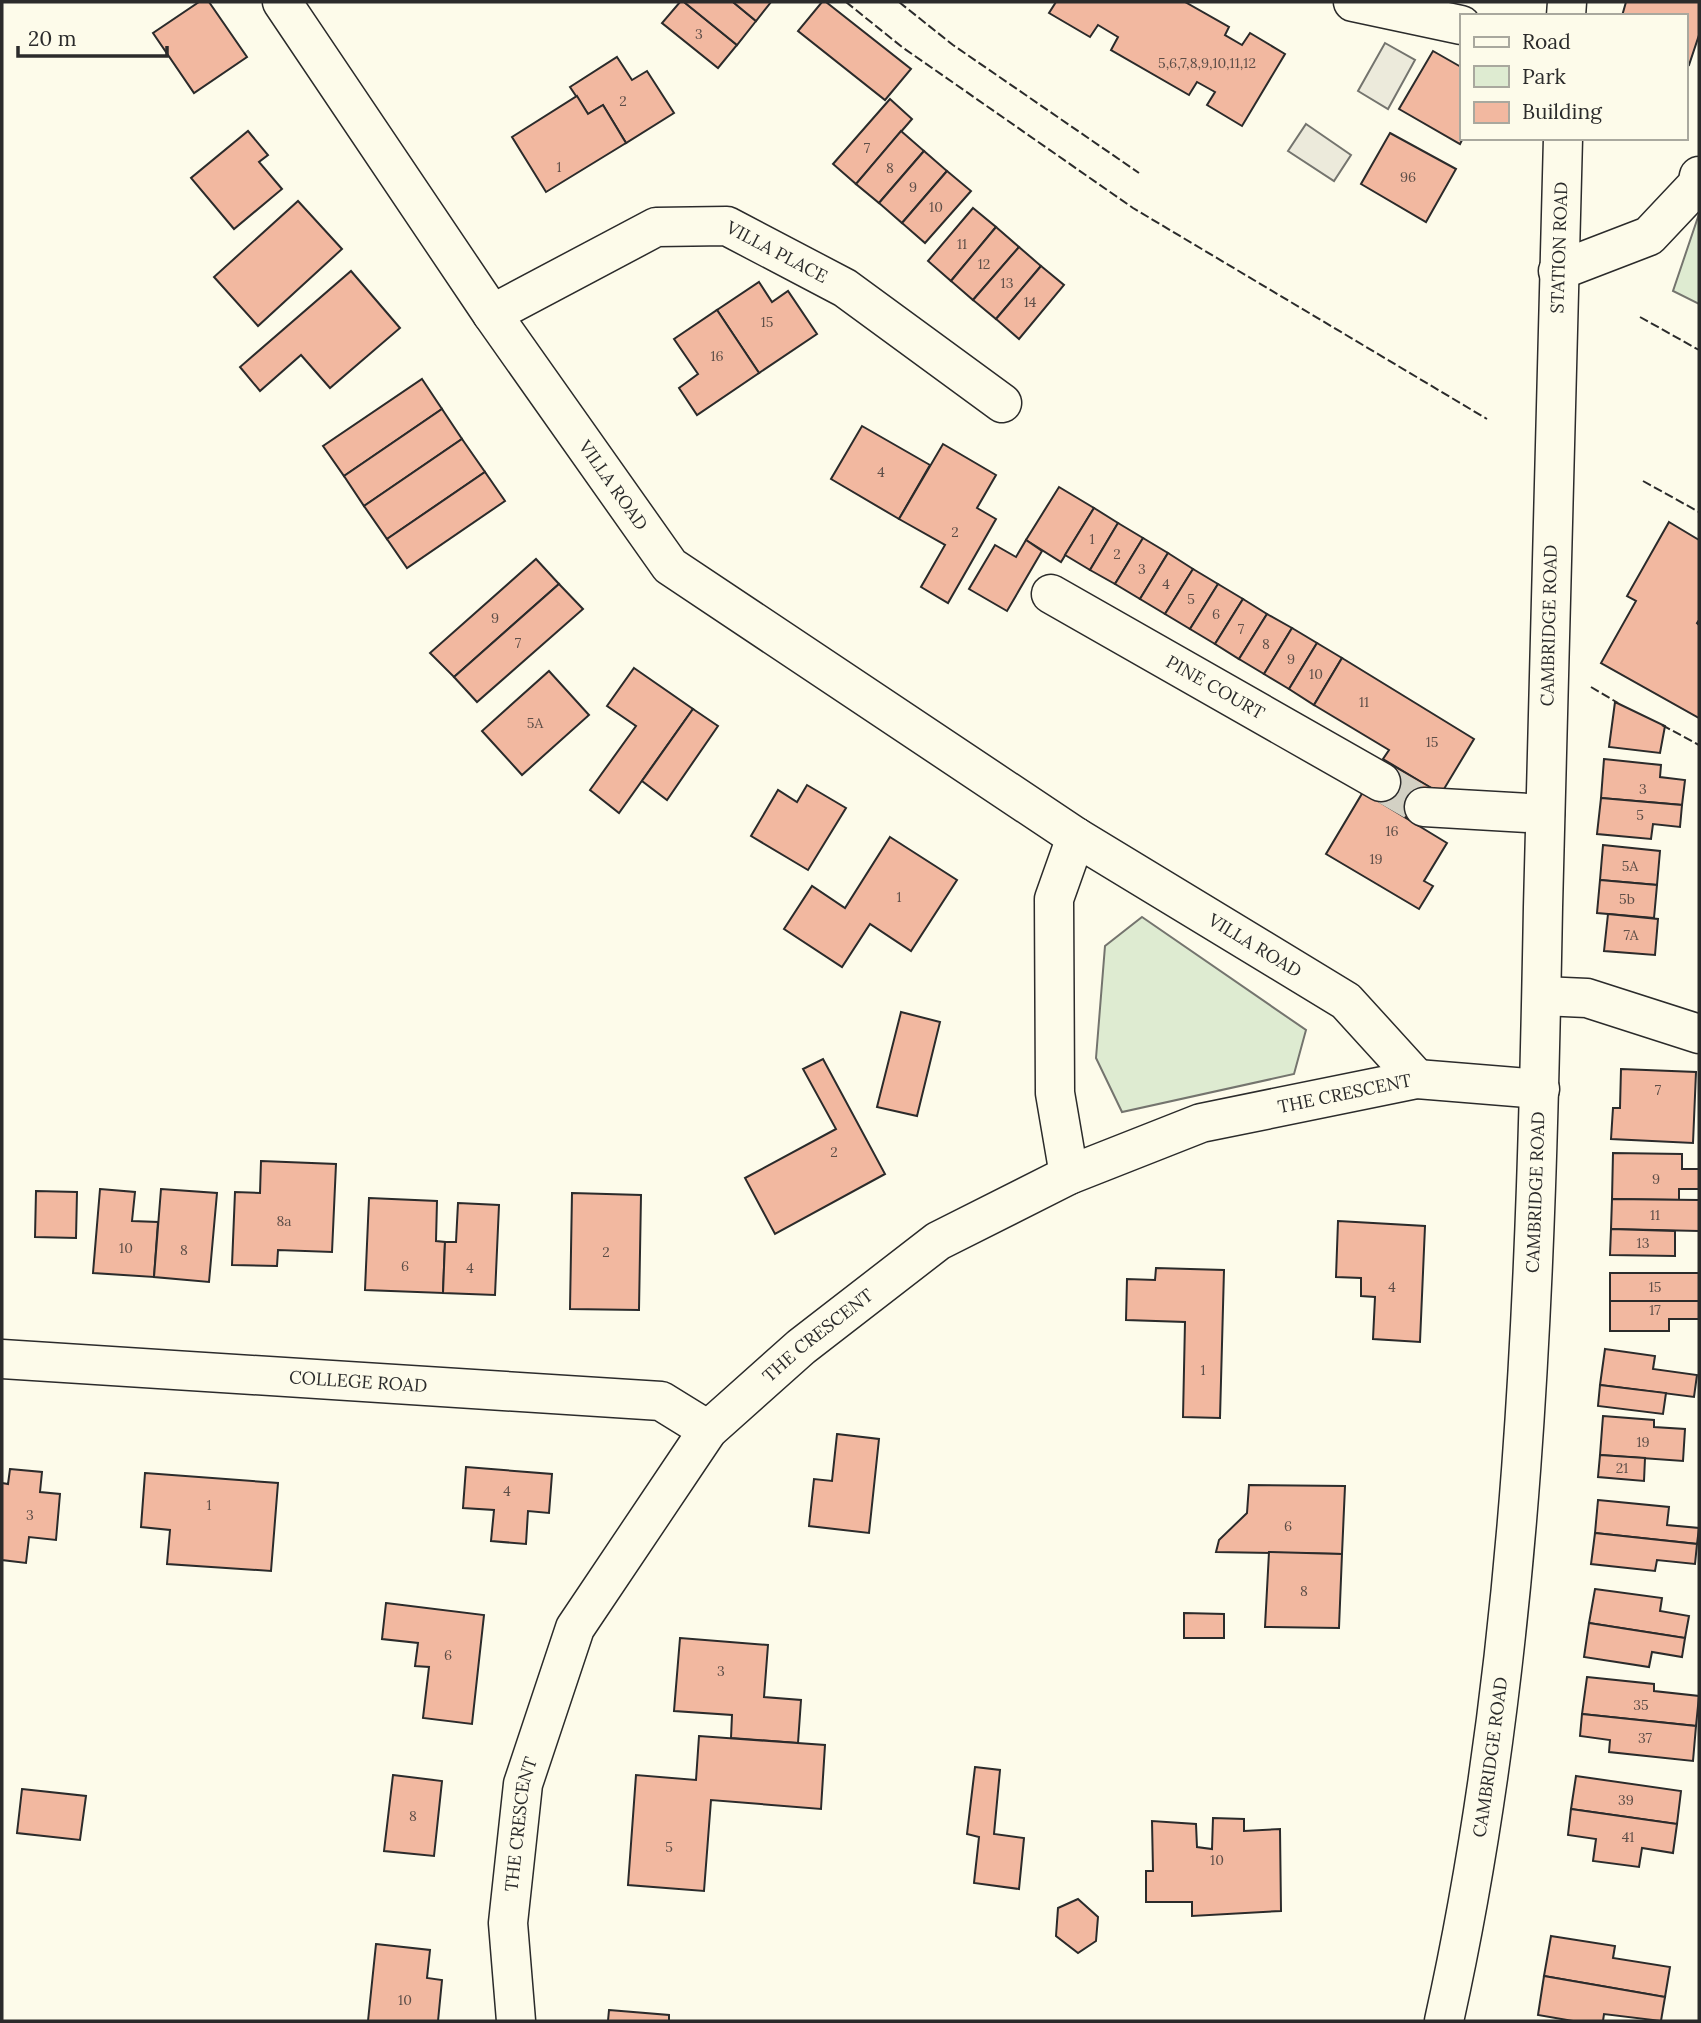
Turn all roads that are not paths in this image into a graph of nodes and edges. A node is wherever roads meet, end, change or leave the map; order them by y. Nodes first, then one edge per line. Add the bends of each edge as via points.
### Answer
1 (282, 2) edge
2 (1353, 2) edge
3 (1460, 25) edge
4 (1563, 140) edge
5 (1699, 176) edge
6 (1558, 271) junction
7 (492, 314) junction
8 (1555, 359) joint
9 (1002, 402) dead end
10 (1051, 594) dead end
11 (1381, 782) tunnel mouth
12 (1424, 807) tunnel mouth
13 (1545, 814) junction
14 (1076, 837) junction
15 (1542, 996) junction
16 (1699, 1034) edge
17 (1417, 1079) junction
18 (1540, 1089) junction
19 (1069, 1175) junction
20 (2, 1359) edge
21 (708, 1430) junction
22 (516, 2021) edge
23 (1444, 2021) edge

1 - 7 street, VILLA ROAD
2 - 3 street
4 - 6 street, STATION ROAD
5 - 6 street via 1697,185 1649,236
6 - 8 street, STATION ROAD
7 - 9 street, VILLA PLACE via 656,227 727,226 845,288
7 - 14 street, VILLA ROAD via 670,566
8 - 13 street, CAMBRIDGE ROAD
10 - 11 street, PINE COURT
12 - 13 street
13 - 15 street, CAMBRIDGE ROAD
14 - 17 street, VILLA ROAD via 1346,1001
14 - 19 street via 1054,899 1055,1093
15 - 16 street via 1587,998
15 - 18 street, CAMBRIDGE ROAD
17 - 18 street, THE CRESCENT
17 - 19 street, THE CRESCENT via 1200,1123
18 - 23 street, CAMBRIDGE ROAD via 1530,1337 1506,1638 1468,1915
19 - 21 street, THE CRESCENT via 938,1241 801,1347
20 - 21 street, COLLEGE ROAD via 661,1401
21 - 22 street, THE CRESCENT via 575,1628 527,1771 508,1923

